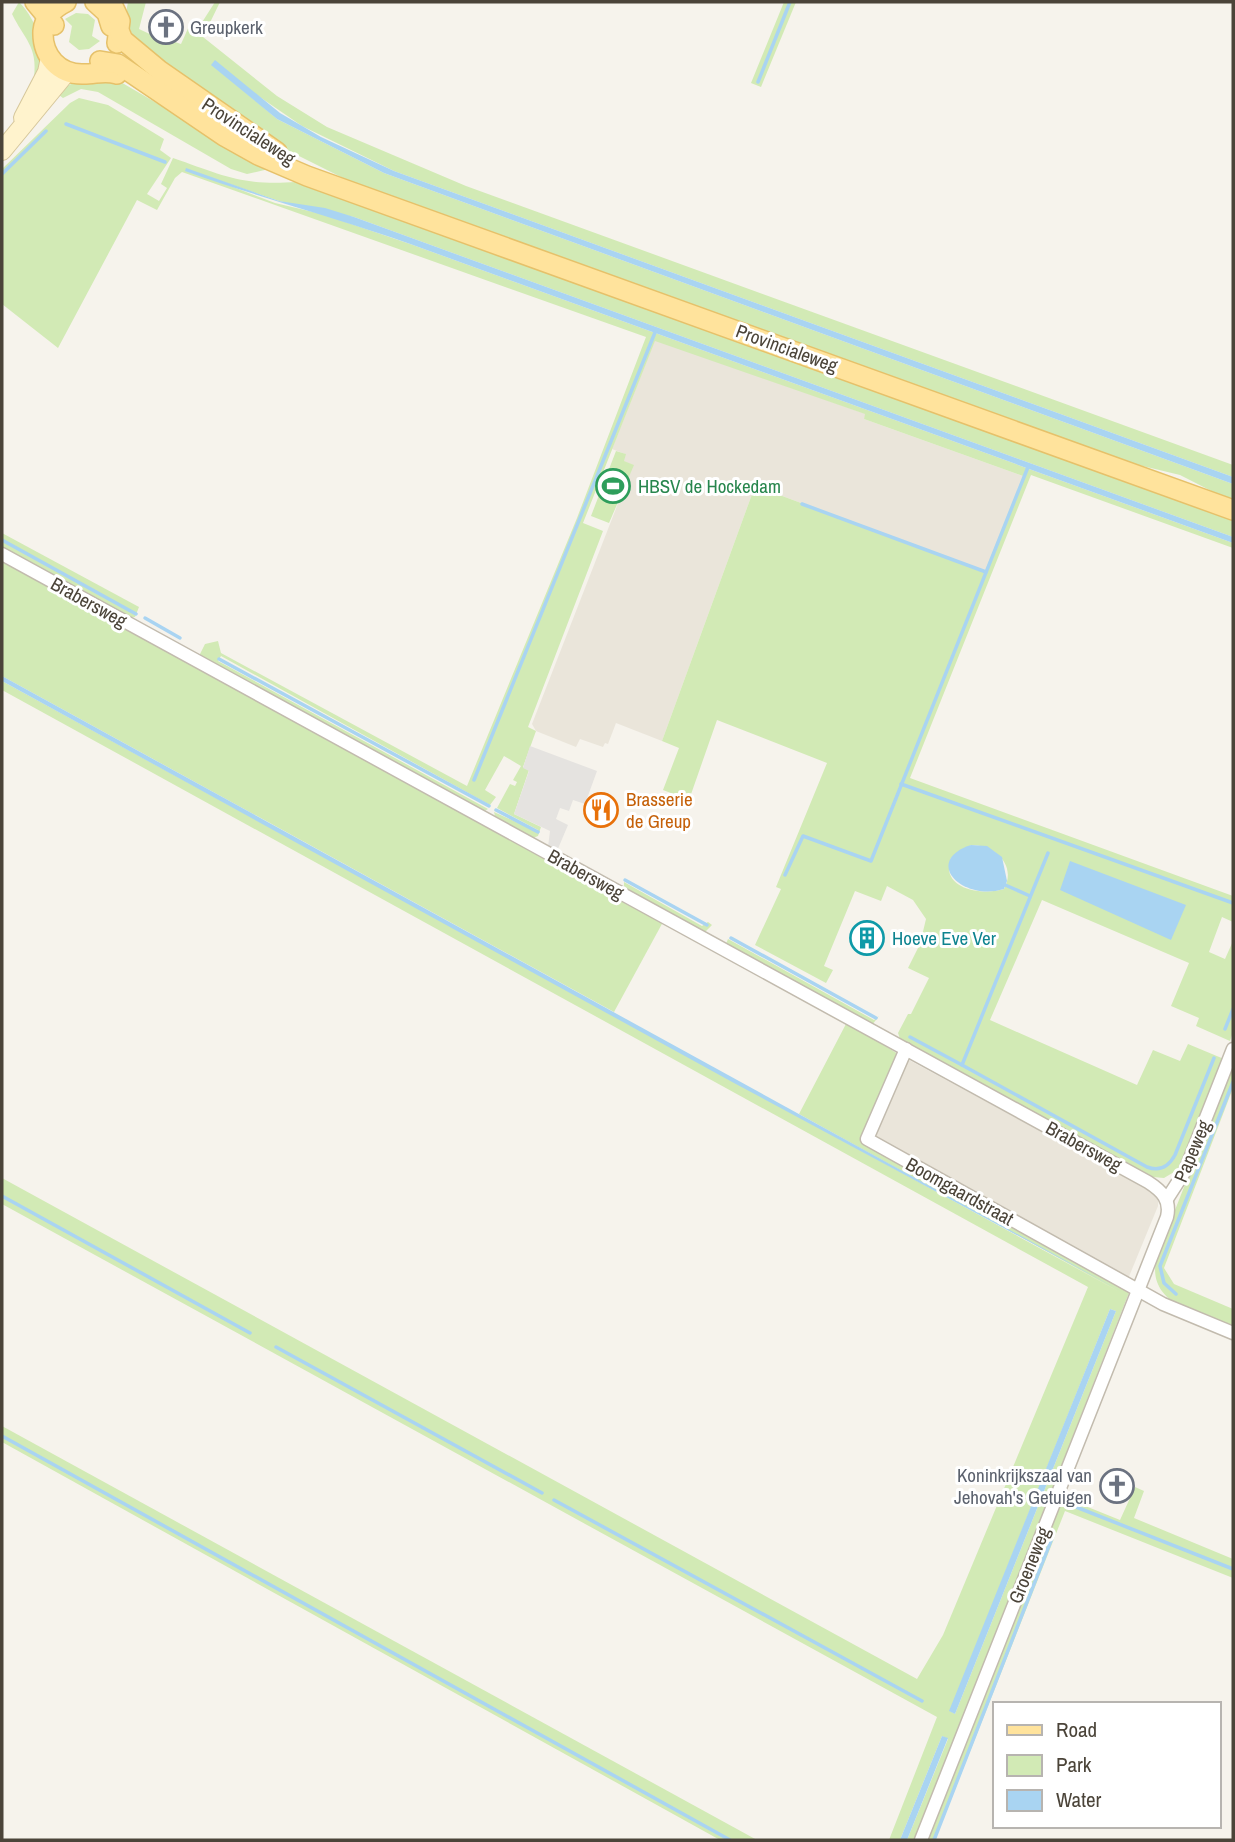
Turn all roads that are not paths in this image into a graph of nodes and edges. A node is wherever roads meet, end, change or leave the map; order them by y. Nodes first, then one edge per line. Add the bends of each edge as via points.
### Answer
1 (24, 2) edge
2 (66, 2) edge
3 (95, 2) edge
4 (116, 5) edge
5 (42, 14) edge
6 (118, 39) junction
7 (50, 58) junction
8 (97, 67) junction
9 (72, 68) junction
10 (20, 128) junction
11 (2, 151) edge
12 (342, 186) junction
13 (1233, 510) edge
14 (2, 554) edge
15 (906, 1049) junction
16 (1233, 1049) edge
17 (1167, 1199) junction
18 (1138, 1290) junction
19 (1233, 1334) edge
20 (921, 1840) edge

1 - 5 main road via 42,19
2 - 5 main road
3 - 6 main road via 107,13 110,40
4 - 6 main road
5 - 7 main road
5 - 9 main road via 55,25 58,52
6 - 8 main road
6 - 12 main road, Provincialeweg via 264,143
7 - 9 main road
7 - 10 street
8 - 9 main road, Provincialeweg
8 - 12 main road, Provincialeweg via 162,96 258,155
9 - 10 street
10 - 11 street
12 - 13 main road, Provincialeweg
14 - 15 street, Brabersweg
15 - 17 street, Brabersweg via 1148,1182
15 - 18 street, Boomgaardstraat via 867,1139
16 - 17 street, Papeweg via 1185,1171
17 - 18 street, Papeweg via 1168,1213
18 - 19 street
18 - 20 street, Groeneweg

